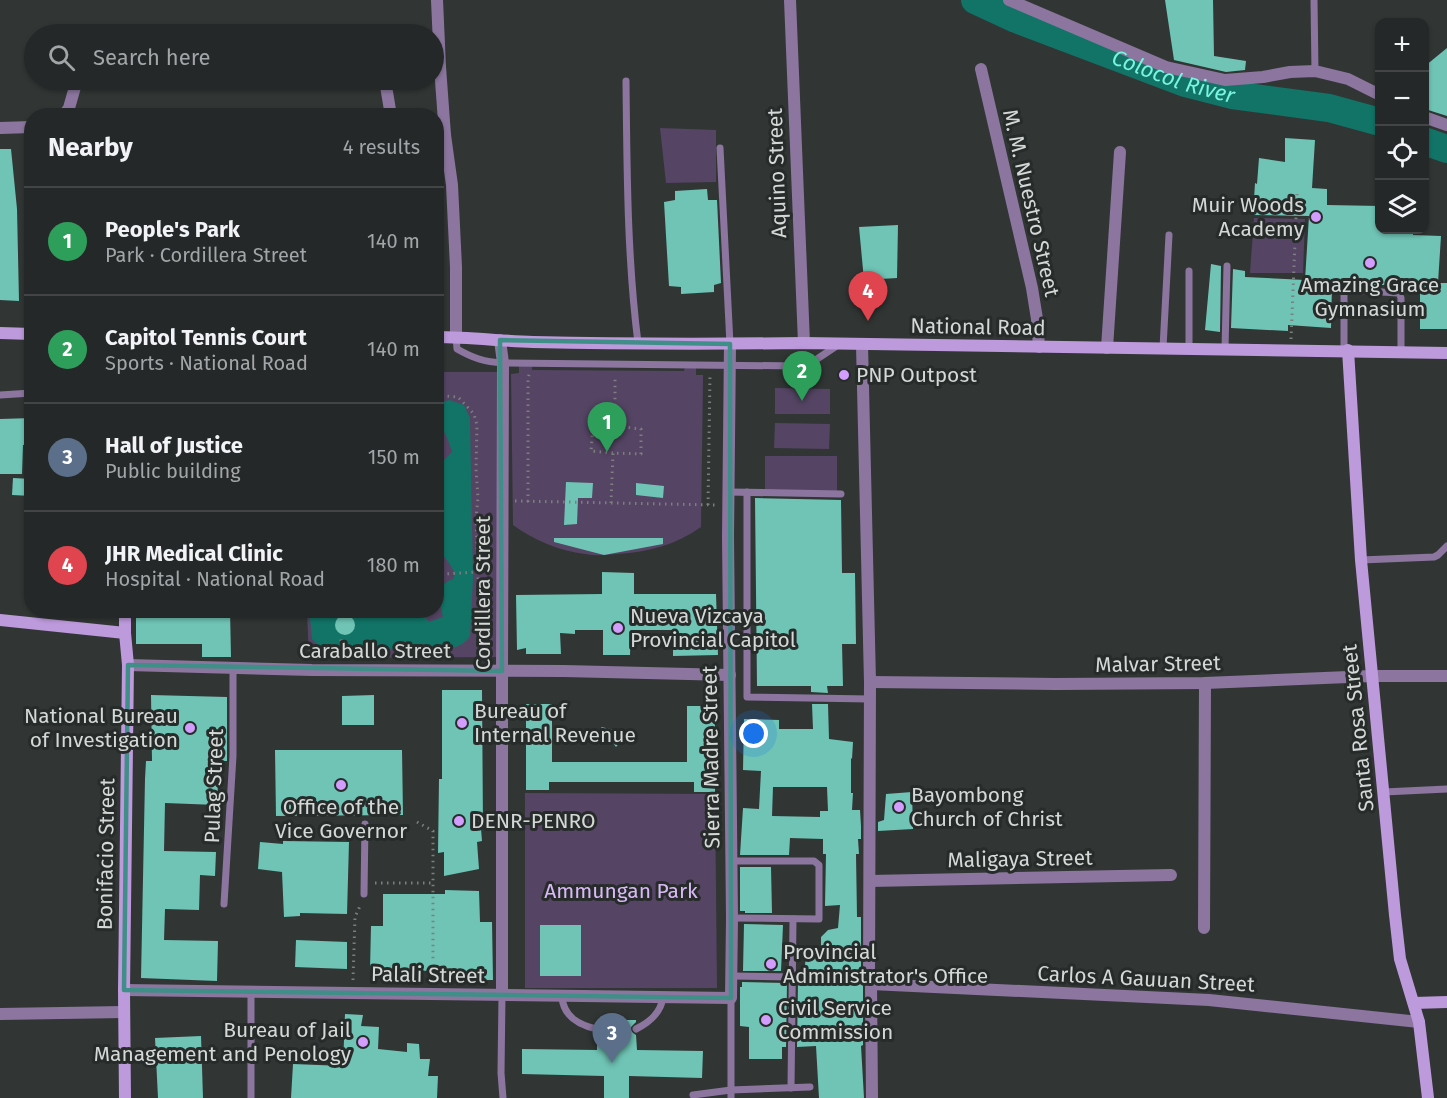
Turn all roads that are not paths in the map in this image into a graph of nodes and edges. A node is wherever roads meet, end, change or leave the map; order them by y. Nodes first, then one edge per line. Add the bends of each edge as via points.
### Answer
1 (437, 0) edge
2 (790, 0) edge
3 (1009, 0) edge
4 (1314, 0) edge
5 (438, 24) edge
6 (981, 69) dead end
7 (1315, 71) junction
8 (626, 81) dead end
9 (74, 90) edge
10 (387, 90) edge
11 (440, 90) edge
12 (1375, 92) edge
13 (69, 108) edge
14 (390, 108) edge
15 (441, 108) edge
16 (1429, 118) edge
17 (1447, 125) edge
18 (24, 127) edge
19 (0, 128) edge
20 (720, 148) dead end
21 (444, 149) edge
22 (1120, 153) dead end
23 (1169, 235) dead end
24 (1227, 266) dead end
25 (1190, 271) dead end
26 (0, 333) edge
27 (24, 334) edge
28 (444, 337) edge
29 (456, 337) junction
30 (500, 339) junction
31 (638, 343) junction
32 (804, 343) junction
33 (730, 344) junction
34 (839, 344) junction
35 (862, 345) junction
36 (1040, 347) junction
37 (1107, 348) junction
38 (1162, 348) junction
39 (1189, 348) junction
40 (1225, 349) junction
41 (1346, 350) junction
42 (1401, 352) junction
43 (1447, 353) edge
44 (503, 363) junction
45 (730, 365) junction
46 (24, 394) edge
47 (0, 395) edge
48 (729, 492) junction
49 (747, 492) junction
50 (841, 494) dead end
51 (1447, 546) edge
52 (1361, 560) junction
53 (125, 618) edge
54 (0, 620) edge
55 (125, 633) junction
56 (128, 665) junction
57 (233, 669) junction
58 (502, 671) junction
59 (730, 675) junction
60 (748, 675) junction
61 (1372, 676) junction
62 (1447, 676) edge
63 (870, 682) junction
64 (1205, 683) junction
65 (870, 699) junction
66 (1447, 789) edge
67 (1384, 792) junction
68 (364, 824) dead end
69 (732, 861) junction
70 (1171, 875) dead end
71 (870, 881) junction
72 (364, 894) road end
73 (224, 904) dead end
74 (732, 918) junction
75 (793, 919) junction
76 (1204, 928) dead end
77 (732, 976) junction
78 (792, 977) junction
79 (871, 984) junction
80 (124, 990) junction
81 (251, 991) junction
82 (502, 995) junction
83 (562, 996) junction
84 (663, 997) junction
85 (731, 998) junction
86 (1447, 1002) edge
87 (1414, 1003) junction
88 (124, 1012) junction
89 (0, 1014) edge
90 (1419, 1022) junction
91 (597, 1029) dead end
92 (636, 1029) dead end
93 (810, 1087) dead end
94 (791, 1088) junction
95 (731, 1094) edge
96 (693, 1095) dead end
97 (875, 1096) edge
98 (125, 1098) edge
99 (252, 1098) edge
100 (503, 1098) edge
101 (1428, 1098) edge

1 - 5 street
2 - 32 street, Aquino Street
3 - 7 street via 1166,67 1225,80
4 - 7 lane
6 - 36 street, M. M. Nuestro Street via 1032,288
7 - 12 street via 1348,79
8 - 31 lane via 629,233
9 - 13 street
10 - 14 street
11 - 15 street
16 - 17 street
18 - 19 street
20 - 33 lane
21 - 29 street via 452,185
22 - 37 street
23 - 38 lane
24 - 40 lane
25 - 39 lane
26 - 27 street
28 - 29 street, National Road
29 - 30 street, National Road
29 - 44 lane via 457,348 470,356 488,363
30 - 31 street, National Road
30 - 44 street, Cordillera Street
31 - 33 street, National Road
32 - 33 street, National Road
32 - 34 street, National Road
33 - 45 street, Sierra Madre Street
34 - 35 street, National Road
34 - 45 lane via 800,366
35 - 36 street, National Road
35 - 63 street
36 - 37 street, National Road
37 - 38 street, National Road
38 - 39 street, National Road
39 - 40 street, National Road
40 - 41 street, National Road
41 - 42 street, National Road
41 - 42 lane via 1347,291 1399,293
41 - 52 street, Santa Rosa Street
42 - 43 street, National Road
44 - 45 lane
44 - 58 street, Cordillera Street
45 - 48 street, Sierra Madre Street
46 - 47 lane
48 - 49 lane
48 - 59 street, Sierra Madre Street
49 - 50 lane
49 - 60 lane
51 - 52 lane via 1434,557
52 - 61 street, Santa Rosa Street
53 - 55 street, Bonifacio Street
54 - 55 street
55 - 56 street, Bonifacio Street
56 - 57 street, Caraballo Street
56 - 80 street, Bonifacio Street
57 - 58 street, Caraballo Street
57 - 73 lane, Pulag Street via 233,756
58 - 59 street, Caraballo Street
58 - 82 street, Cordillera Street
59 - 60 lane
59 - 69 street, Sierra Madre Street
60 - 65 lane via 747,697
61 - 62 street, Malvar Street
61 - 64 street, Malvar Street
61 - 67 street, Santa Rosa Street
63 - 64 street, Malvar Street
63 - 65 street
64 - 76 street
65 - 71 street
66 - 67 lane
67 - 87 street, Santa Rosa Street via 1400,959
68 - 72 lane
69 - 74 street, Sierra Madre Street
69 - 75 lane via 817,862 819,919
70 - 71 street, Maligaya Street
71 - 79 street
74 - 75 lane
74 - 77 street, Sierra Madre Street
75 - 78 lane
77 - 78 lane
77 - 85 street, Sierra Madre Street
78 - 94 lane
79 - 90 street, Carlos A Gauuan Street via 1209,1000
79 - 97 street
80 - 81 street, Palali Street
80 - 88 street, Bonifacio Street
81 - 82 street, Palali Street
81 - 99 lane
82 - 83 street, Palali Street
82 - 100 lane, Cordillera Street
83 - 84 street, Palali Street
83 - 91 lane via 564,1007 574,1020
84 - 85 street, Palali Street
84 - 92 lane via 660,1011
85 - 95 lane, Sierra Madre Street
86 - 87 street
87 - 90 street, Santa Rosa Street
88 - 89 street
88 - 98 street, Bonifacio Street
90 - 101 street, Santa Rosa Street
93 - 94 lane
94 - 95 lane
95 - 96 lane

